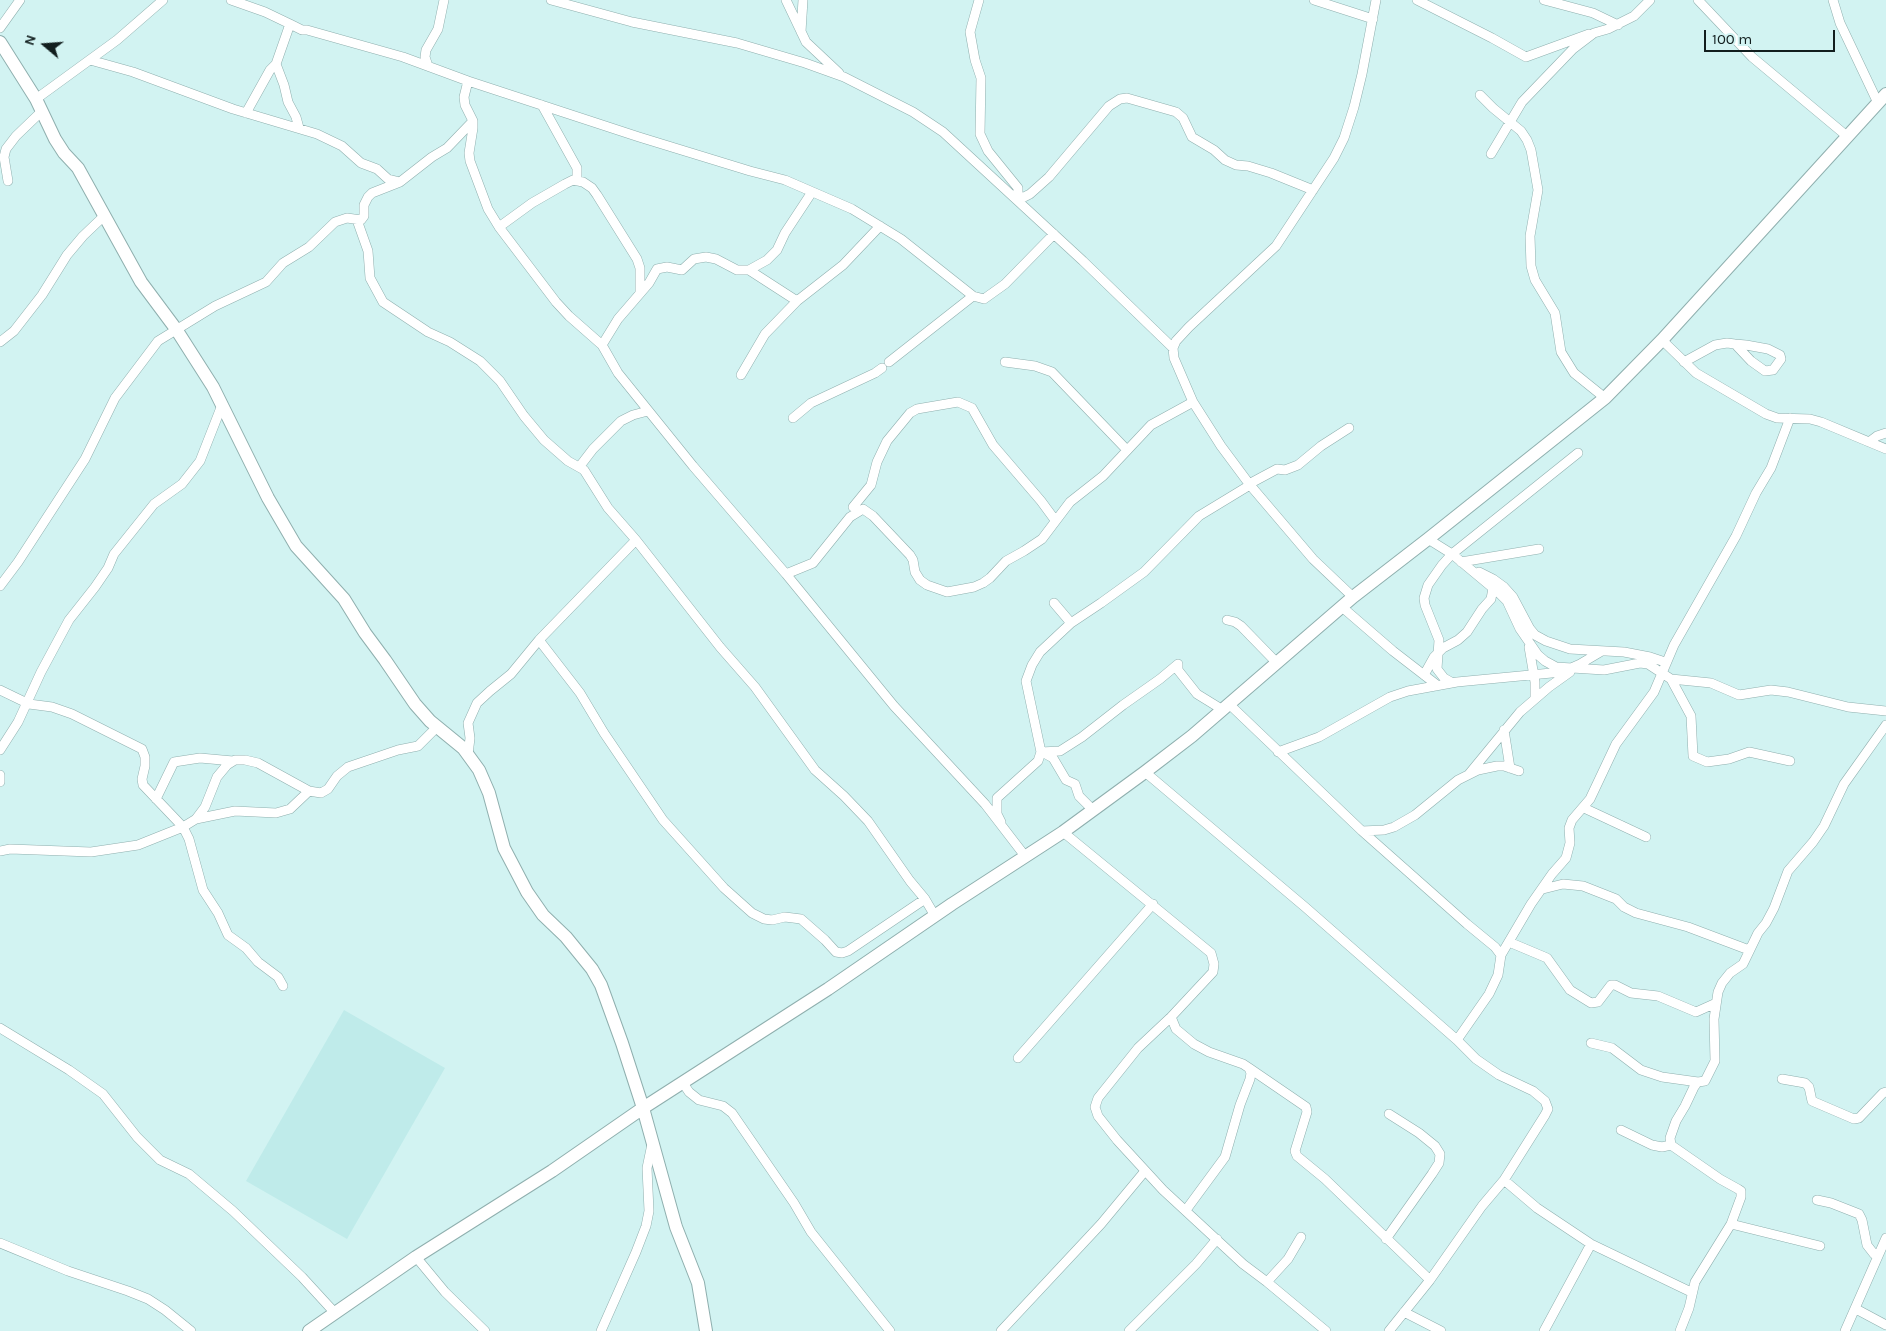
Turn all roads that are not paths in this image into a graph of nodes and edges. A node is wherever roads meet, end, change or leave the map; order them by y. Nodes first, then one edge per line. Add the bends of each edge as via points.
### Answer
1 (20, 0) edge
2 (163, 0) edge
3 (231, 0) edge
4 (444, 0) edge
5 (551, 0) edge
6 (786, 0) edge
7 (803, 0) edge
8 (980, 0) edge
9 (1314, 0) edge
10 (1376, 0) edge
11 (1417, 0) edge
12 (1544, 0) edge
13 (1650, 0) edge
14 (1698, 0) edge
15 (1833, 0) edge
16 (1373, 19) junction
17 (290, 24) junction
18 (1618, 25) junction
19 (0, 28) edge
20 (801, 33) junction
21 (1594, 33) junction
22 (0, 42) edge
23 (90, 60) junction
24 (276, 64) junction
25 (428, 66) junction
26 (844, 77) junction
27 (468, 81) junction
28 (1480, 94) dead end
29 (1882, 98) edge
30 (36, 99) junction
31 (542, 105) junction
32 (42, 111) junction
33 (246, 113) junction
34 (473, 121) junction
35 (1511, 122) junction
36 (300, 128) junction
37 (1848, 137) junction
38 (1491, 154) dead end
39 (8, 180) dead end
40 (577, 180) junction
41 (400, 182) junction
42 (1313, 190) junction
43 (812, 192) junction
44 (1018, 200) junction
45 (104, 216) junction
46 (357, 220) junction
47 (880, 226) junction
48 (499, 227) junction
49 (1054, 234) junction
50 (749, 270) junction
51 (640, 292) junction
52 (973, 296) junction
53 (797, 301) junction
54 (176, 329) junction
55 (1662, 340) junction
56 (0, 342) edge
57 (1735, 344) junction
58 (602, 345) junction
59 (1173, 348) junction
60 (1006, 362) dead end
61 (1684, 362) junction
62 (741, 375) dead end
63 (1606, 398) junction
64 (1193, 402) junction
65 (222, 405) junction
66 (648, 410) junction
67 (793, 418) dead end
68 (1790, 418) junction
69 (1349, 428) dead end
70 (1886, 434) edge
71 (1869, 442) junction
72 (1886, 449) edge
73 (1127, 450) junction
74 (1578, 453) dead end
75 (580, 466) junction
76 (1250, 485) junction
77 (853, 507) dead end
78 (1055, 520) junction
79 (636, 540) junction
80 (1428, 540) junction
81 (1539, 549) dead end
82 (1452, 554) junction
83 (1464, 564) junction
84 (786, 574) junction
85 (0, 586) edge
86 (1493, 588) junction
87 (1353, 597) junction
88 (1054, 603) dead end
89 (1342, 607) junction
90 (1227, 620) dead end
91 (1071, 623) junction
92 (539, 640) junction
93 (1528, 643) junction
94 (1602, 651) junction
95 (1439, 652) junction
96 (1665, 662) junction
97 (1277, 663) junction
98 (1573, 669) junction
99 (1661, 673) junction
100 (1424, 675) junction
101 (1535, 675) junction
102 (1671, 679) junction
103 (1451, 682) junction
104 (1437, 685) junction
105 (0, 690) edge
106 (1534, 698) junction
107 (27, 703) junction
108 (1226, 707) junction
109 (1886, 711) edge
110 (1886, 725) edge
111 (437, 727) junction
112 (1504, 730) junction
113 (0, 750) edge
114 (1041, 752) junction
115 (1278, 752) junction
116 (468, 755) junction
117 (233, 761) junction
118 (1790, 761) dead end
119 (1510, 768) junction
120 (1519, 771) dead end
121 (1145, 772) junction
122 (1469, 774) junction
123 (0, 775) edge
124 (0, 782) edge
125 (309, 791) junction
126 (156, 800) junction
127 (1584, 808) junction
128 (1093, 810) junction
129 (196, 819) junction
130 (183, 827) junction
131 (1362, 831) junction
132 (1063, 832) junction
133 (1009, 835) junction
134 (1646, 837) dead end
135 (0, 851) edge
136 (1025, 856) junction
137 (1542, 889) junction
138 (926, 899) junction
139 (1153, 904) junction
140 (935, 916) junction
141 (1509, 942) junction
142 (1749, 950) junction
143 (1501, 955) junction
144 (283, 986) dead end
145 (1716, 1003) junction
146 (1171, 1017) junction
147 (0, 1028) edge
148 (1457, 1040) junction
149 (1591, 1043) dead end
150 (1018, 1058) dead end
151 (1249, 1068) junction
152 (1782, 1079) dead end
153 (1698, 1082) junction
154 (683, 1083) junction
155 (1886, 1092) edge
156 (643, 1108) junction
157 (1389, 1114) dead end
158 (1621, 1130) dead end
159 (652, 1144) junction
160 (1672, 1145) junction
161 (1145, 1171) junction
162 (1504, 1180) junction
163 (1817, 1200) dead end
164 (1186, 1210) junction
165 (1731, 1224) junction
166 (1301, 1237) dead end
167 (1886, 1238) edge
168 (1217, 1239) junction
169 (1386, 1239) junction
170 (0, 1243) edge
171 (1591, 1244) junction
172 (1820, 1246) dead end
173 (1878, 1256) junction
174 (416, 1257) junction
175 (1430, 1280) junction
176 (1268, 1282) junction
177 (1692, 1292) junction
178 (1856, 1309) junction
179 (1404, 1312) junction
180 (335, 1313) junction
181 (1886, 1325) edge
182 (191, 1331) edge
183 (309, 1331) edge
184 (485, 1331) edge
185 (601, 1331) edge
186 (706, 1331) edge
187 (890, 1331) edge
188 (1001, 1331) edge
189 (1129, 1331) edge
190 (1326, 1331) edge
191 (1389, 1331) edge
192 (1441, 1331) edge
193 (1544, 1331) edge
194 (1680, 1331) edge
195 (1846, 1331) edge

1 - 19 street
2 - 23 street
3 - 17 street
4 - 25 street via 438,29 426,50
5 - 26 street via 632,22 737,43
6 - 20 street
7 - 20 street
8 - 44 street via 970,32 980,78 980,134 988,151 1018,188
9 - 16 street
10 - 16 street
11 - 21 street via 1526,57
12 - 18 street via 1593,13
13 - 18 street via 1634,16
14 - 37 street via 1752,58
15 - 29 street via 1840,23
16 - 42 street via 1344,138
17 - 24 street
17 - 25 street
18 - 21 street
20 - 26 street via 814,51
21 - 35 street via 1573,49 1522,102
22 - 30 street
23 - 30 street
23 - 33 street
24 - 33 street
24 - 36 street
25 - 27 street
26 - 44 street via 929,121
27 - 31 street
27 - 34 street via 465,105
28 - 35 street
29 - 37 street
30 - 32 street
31 - 40 street via 577,168
31 - 43 street via 785,180
32 - 39 street via 6,149 4,157
32 - 45 street via 55,139 78,168
33 - 36 street
34 - 41 street via 447,148
34 - 48 street via 470,161 488,209
35 - 38 street
35 - 63 street via 1522,131 1531,150 1538,190 1530,236 1534,280 1555,313 1557,338 1565,360 1574,373
36 - 41 street via 342,146 361,164
37 - 55 street
40 - 48 street via 532,203
40 - 51 street via 592,188 637,259
41 - 46 street via 368,197 364,218
42 - 44 street via 1271,173 1225,160 1192,137 1183,118 1176,112 1127,98 1109,106 1049,177
42 - 59 street via 1276,246 1189,327
43 - 47 street via 852,209
43 - 50 street via 777,250
44 - 49 street
45 - 54 street via 141,282
45 - 56 street via 82,236 14,331
46 - 54 street via 348,218 336,222 309,247 283,264 266,282 231,297
46 - 75 street via 368,251 370,278 383,302 480,361 544,440 568,462
47 - 52 street
47 - 53 street via 843,265
48 - 58 street via 562,309
49 - 52 street via 1005,284 984,299
49 - 59 street
50 - 51 street via 736,270 716,259 699,258 682,270 667,267 656,270
50 - 53 street
51 - 58 street
52 - 67 street via 875,373 811,403
53 - 62 street via 764,334
54 - 65 street
54 - 85 street via 152,347 115,398 85,459
55 - 61 street
55 - 63 street
57 - 57 street via 1768,349 1780,355 1781,359 1772,370 1765,372
57 - 61 street via 1715,345
58 - 66 street via 618,373
59 - 64 street via 1174,358
60 - 73 street via 1052,372
61 - 68 street via 1696,373 1766,414
63 - 80 street
64 - 73 street via 1151,426
64 - 76 street
65 - 107 street via 200,461 182,484 154,504 114,554 108,568 69,620
65 - 111 street via 296,546 344,599 408,695
66 - 75 street via 621,421
66 - 84 street
68 - 71 street via 1821,422
68 - 96 street via 1771,468
69 - 76 street via 1298,465 1277,470
70 - 71 street
71 - 72 street
73 - 78 street
74 - 82 street
75 - 79 street via 608,508
76 - 87 street via 1313,559
76 - 91 street via 1199,516 1144,572
77 - 78 street via 871,485 884,448 910,413 958,402 972,408 993,445
78 - 84 street via 1033,546 1006,561 990,578 974,587 946,592 927,585 917,577 913,560 906,550 863,509 850,517 813,563
79 - 92 street
79 - 138 street via 755,687 815,770 868,821
80 - 82 street
80 - 87 street
81 - 83 street
82 - 83 street
82 - 95 street via 1428,585 1424,598 1439,640
83 - 86 street
83 - 94 street via 1504,587 1535,635 1570,649
84 - 133 street via 894,706 985,804
86 - 93 street via 1507,601
86 - 95 street via 1491,600 1467,632
87 - 89 street
88 - 91 street
89 - 97 street
89 - 100 street
90 - 97 street via 1241,626
91 - 114 street via 1040,652 1026,681
92 - 116 street via 512,674 474,708 468,724
92 - 138 street via 580,693 663,820 729,893 752,913 772,920 785,917 801,919 836,952 842,953
93 - 98 street via 1545,662
93 - 101 street
94 - 96 street via 1634,653
94 - 98 street
95 - 100 street
95 - 103 street via 1438,669
96 - 99 street
97 - 108 street
98 - 99 street via 1604,670 1640,663 1657,668
98 - 101 street
98 - 106 street
99 - 102 street
99 - 127 street via 1651,697 1616,744
100 - 104 street
101 - 103 street
101 - 106 street
102 - 109 street via 1710,683 1739,695 1771,690 1848,707
102 - 118 street via 1691,716 1693,756 1707,762 1749,752
103 - 104 street
104 - 115 street via 1390,697 1319,737
105 - 107 street
106 - 112 street
107 - 113 street
107 - 126 street via 72,714 142,749 145,757 143,785
108 - 114 street via 1197,694 1178,670 1178,664 1082,737 1060,751
108 - 115 street
108 - 121 street
110 - 142 street via 1844,784 1824,826 1788,871 1774,908
111 - 116 street
111 - 125 street via 418,746 354,765 342,770 325,791
112 - 119 street
112 - 122 street
114 - 128 street via 1053,758 1066,780 1077,788
114 - 133 street via 1038,761 997,798 998,814
115 - 131 street
116 - 156 street via 485,781 504,848 527,892 543,915 582,955 601,985
117 - 125 street via 258,763
117 - 126 street via 203,758 174,762
117 - 129 street via 218,777
119 - 120 street
119 - 122 street via 1497,766
121 - 128 street
121 - 148 street
122 - 131 street via 1394,827
123 - 124 street
125 - 129 street via 290,808 276,813 235,811
126 - 130 street
127 - 134 street
127 - 137 street via 1569,828 1566,858
128 - 132 street
129 - 130 street
130 - 135 street via 130,847 91,852
130 - 144 street via 203,890 228,935 278,977
131 - 143 street
132 - 136 street
132 - 139 street
133 - 136 street
136 - 140 street
137 - 141 street
137 - 142 street via 1563,884 1582,886 1616,899 1624,908 1636,913
138 - 140 street
139 - 146 street via 1211,953 1214,964 1213,972
139 - 150 street
140 - 154 street
141 - 143 street
141 - 145 street via 1547,958 1570,990 1591,1003 1598,1002 1611,985 1615,985 1631,993 1658,996 1696,1012
142 - 145 street via 1743,964 1722,983
143 - 148 street via 1498,975 1489,994
145 - 153 street via 1715,1061 1705,1081
146 - 151 street via 1176,1029 1194,1044
146 - 161 street via 1138,1048 1095,1104 1098,1116
147 - 180 street via 103,1094 160,1160 189,1174 233,1211
148 - 162 street via 1488,1068 1532,1090 1548,1109
149 - 153 street via 1612,1048 1641,1070
151 - 164 street via 1250,1079 1229,1147
151 - 169 street via 1306,1106 1295,1154
152 - 155 street via 1805,1084 1809,1087 1812,1101 1854,1119
153 - 160 street via 1676,1121 1670,1138
154 - 156 street
154 - 187 street via 699,1100 723,1106 732,1113 811,1232
156 - 159 street
156 - 174 street via 552,1171
157 - 169 street via 1419,1133 1440,1154 1432,1174
158 - 160 street via 1652,1145
159 - 185 street via 647,1168 649,1211 646,1226
159 - 186 street via 676,1227 698,1283
160 - 165 street via 1741,1192
161 - 164 street
161 - 188 street via 1101,1224
162 - 171 street via 1537,1208
162 - 175 street
163 - 173 street via 1859,1214 1867,1245
164 - 168 street
165 - 172 street
165 - 177 street
166 - 176 street via 1288,1259
167 - 173 street
168 - 176 street
168 - 189 street
169 - 175 street
170 - 182 street via 148,1299
171 - 177 street
171 - 193 street
173 - 178 street
174 - 180 street
174 - 184 street
175 - 179 street
176 - 190 street
177 - 194 street
178 - 181 street
178 - 195 street
179 - 191 street
179 - 192 street
180 - 183 street

